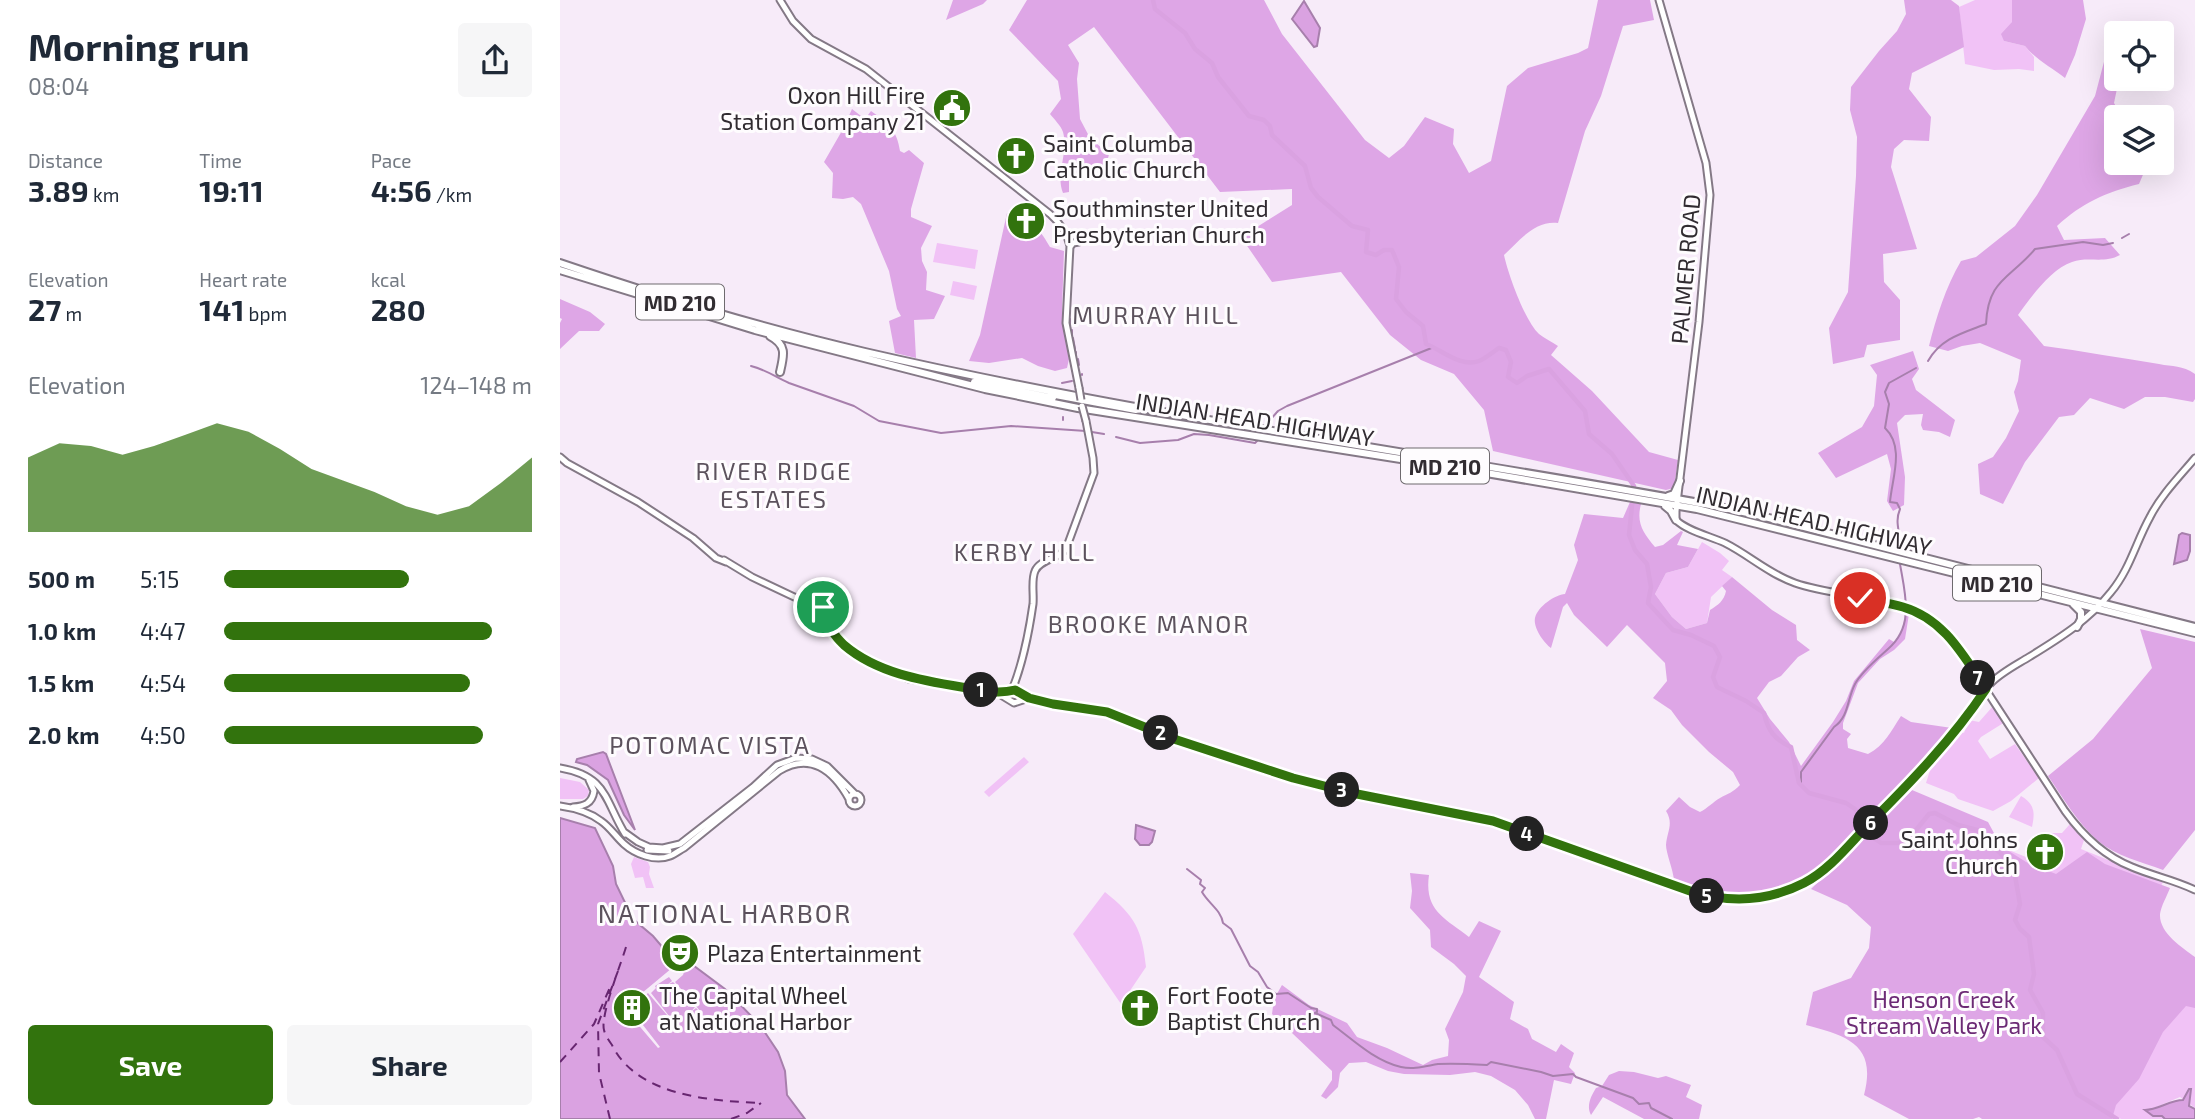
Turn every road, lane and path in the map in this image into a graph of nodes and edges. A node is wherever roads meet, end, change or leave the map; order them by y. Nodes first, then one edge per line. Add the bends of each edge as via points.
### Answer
1 (780, 0) edge
2 (1659, 0) edge
3 (1079, 242) dead end
4 (1070, 247) junction
5 (560, 263) edge
6 (560, 270) edge
7 (755, 330) junction
8 (922, 364) junction
9 (780, 372) dead end
10 (945, 378) junction
11 (1082, 403) junction
12 (1241, 425) junction
13 (1210, 429) junction
14 (2195, 458) edge
15 (562, 461) edge
16 (1680, 481) junction
17 (1628, 494) junction
18 (1636, 495) junction
19 (1666, 497) junction
20 (1653, 501) junction
21 (1678, 502) junction
22 (1676, 520) junction
23 (2062, 600) junction
24 (2103, 603) junction
25 (814, 609) junction
26 (2097, 609) junction
27 (822, 617) junction
28 (2077, 627) junction
29 (2195, 627) edge
30 (2195, 633) edge
31 (1986, 689) junction
32 (1014, 695) junction
33 (560, 768) edge
34 (584, 774) junction
35 (753, 787) junction
36 (560, 806) edge
37 (737, 806) junction
38 (570, 807) junction
39 (624, 832) junction
40 (675, 852) junction
41 (2195, 890) edge

1 - 4 main road via 811,39 866,69 1050,214 1062,227
2 - 16 main road, PALMER ROAD via 1706,163 1710,195
3 - 4 main road
4 - 11 main road, bridge via 1065,314
5 - 8 highway, INDIAN HEAD HIGHWAY / MD 210 via 777,329
6 - 7 highway, INDIAN HEAD HIGHWAY / MD 210
7 - 9 highway via 782,346 785,355
7 - 10 highway, INDIAN HEAD HIGHWAY / MD 210
8 - 11 highway
8 - 12 highway, INDIAN HEAD HIGHWAY / MD 210
10 - 11 highway
10 - 13 highway, INDIAN HEAD HIGHWAY / MD 210 via 1043,401
11 - 12 highway
11 - 13 highway
11 - 32 main road, bridge via 1094,464 1092,480 1065,551 1036,570
12 - 17 highway, INDIAN HEAD HIGHWAY / MD 210
13 - 17 highway, INDIAN HEAD HIGHWAY / MD 210
14 - 24 main road via 2152,512 2129,565
15 - 25 main road via 638,502 716,558
16 - 19 highway via 1674,494
16 - 21 main road, PALMER ROAD
17 - 18 highway, INDIAN HEAD HIGHWAY / MD 210
18 - 19 highway, INDIAN HEAD HIGHWAY / MD 210
18 - 20 highway, INDIAN HEAD HIGHWAY / MD 210
19 - 21 highway, INDIAN HEAD HIGHWAY / MD 210
20 - 21 highway, INDIAN HEAD HIGHWAY / MD 210
20 - 22 highway via 1669,508
21 - 22 main road, PALMER ROAD
21 - 23 highway, INDIAN HEAD HIGHWAY / MD 210
21 - 24 highway, INDIAN HEAD HIGHWAY / MD 210 via 1757,515
22 - 31 main road via 1791,581 1904,607 1931,620 1950,636
23 - 26 highway, INDIAN HEAD HIGHWAY / MD 210
23 - 28 highway via 2080,609
24 - 26 main road
24 - 29 highway, INDIAN HEAD HIGHWAY / MD 210
25 - 27 main road via 815,618
25 - 27 main road via 823,607
26 - 28 main road
26 - 30 highway, INDIAN HEAD HIGHWAY / MD 210
27 - 32 main road via 844,645 905,678
28 - 31 main road via 2003,673
31 - 32 main road via 1940,750 1822,871 1796,886 1741,899 1690,891 1493,821 1352,793 1265,769 1107,712
31 - 41 main road via 2065,811 2087,837 2122,863
33 - 34 main road
34 - 38 main road via 593,784 594,796 587,805
34 - 39 main road via 602,789
35 - 37 main road
35 - 37 main road via 777,765 803,757 827,766 852,796 816,765 796,763
35 - 39 main road via 672,847 649,847
36 - 38 main road
37 - 40 main road
38 - 40 main road via 601,821 635,852 654,857
39 - 40 main road via 642,848

